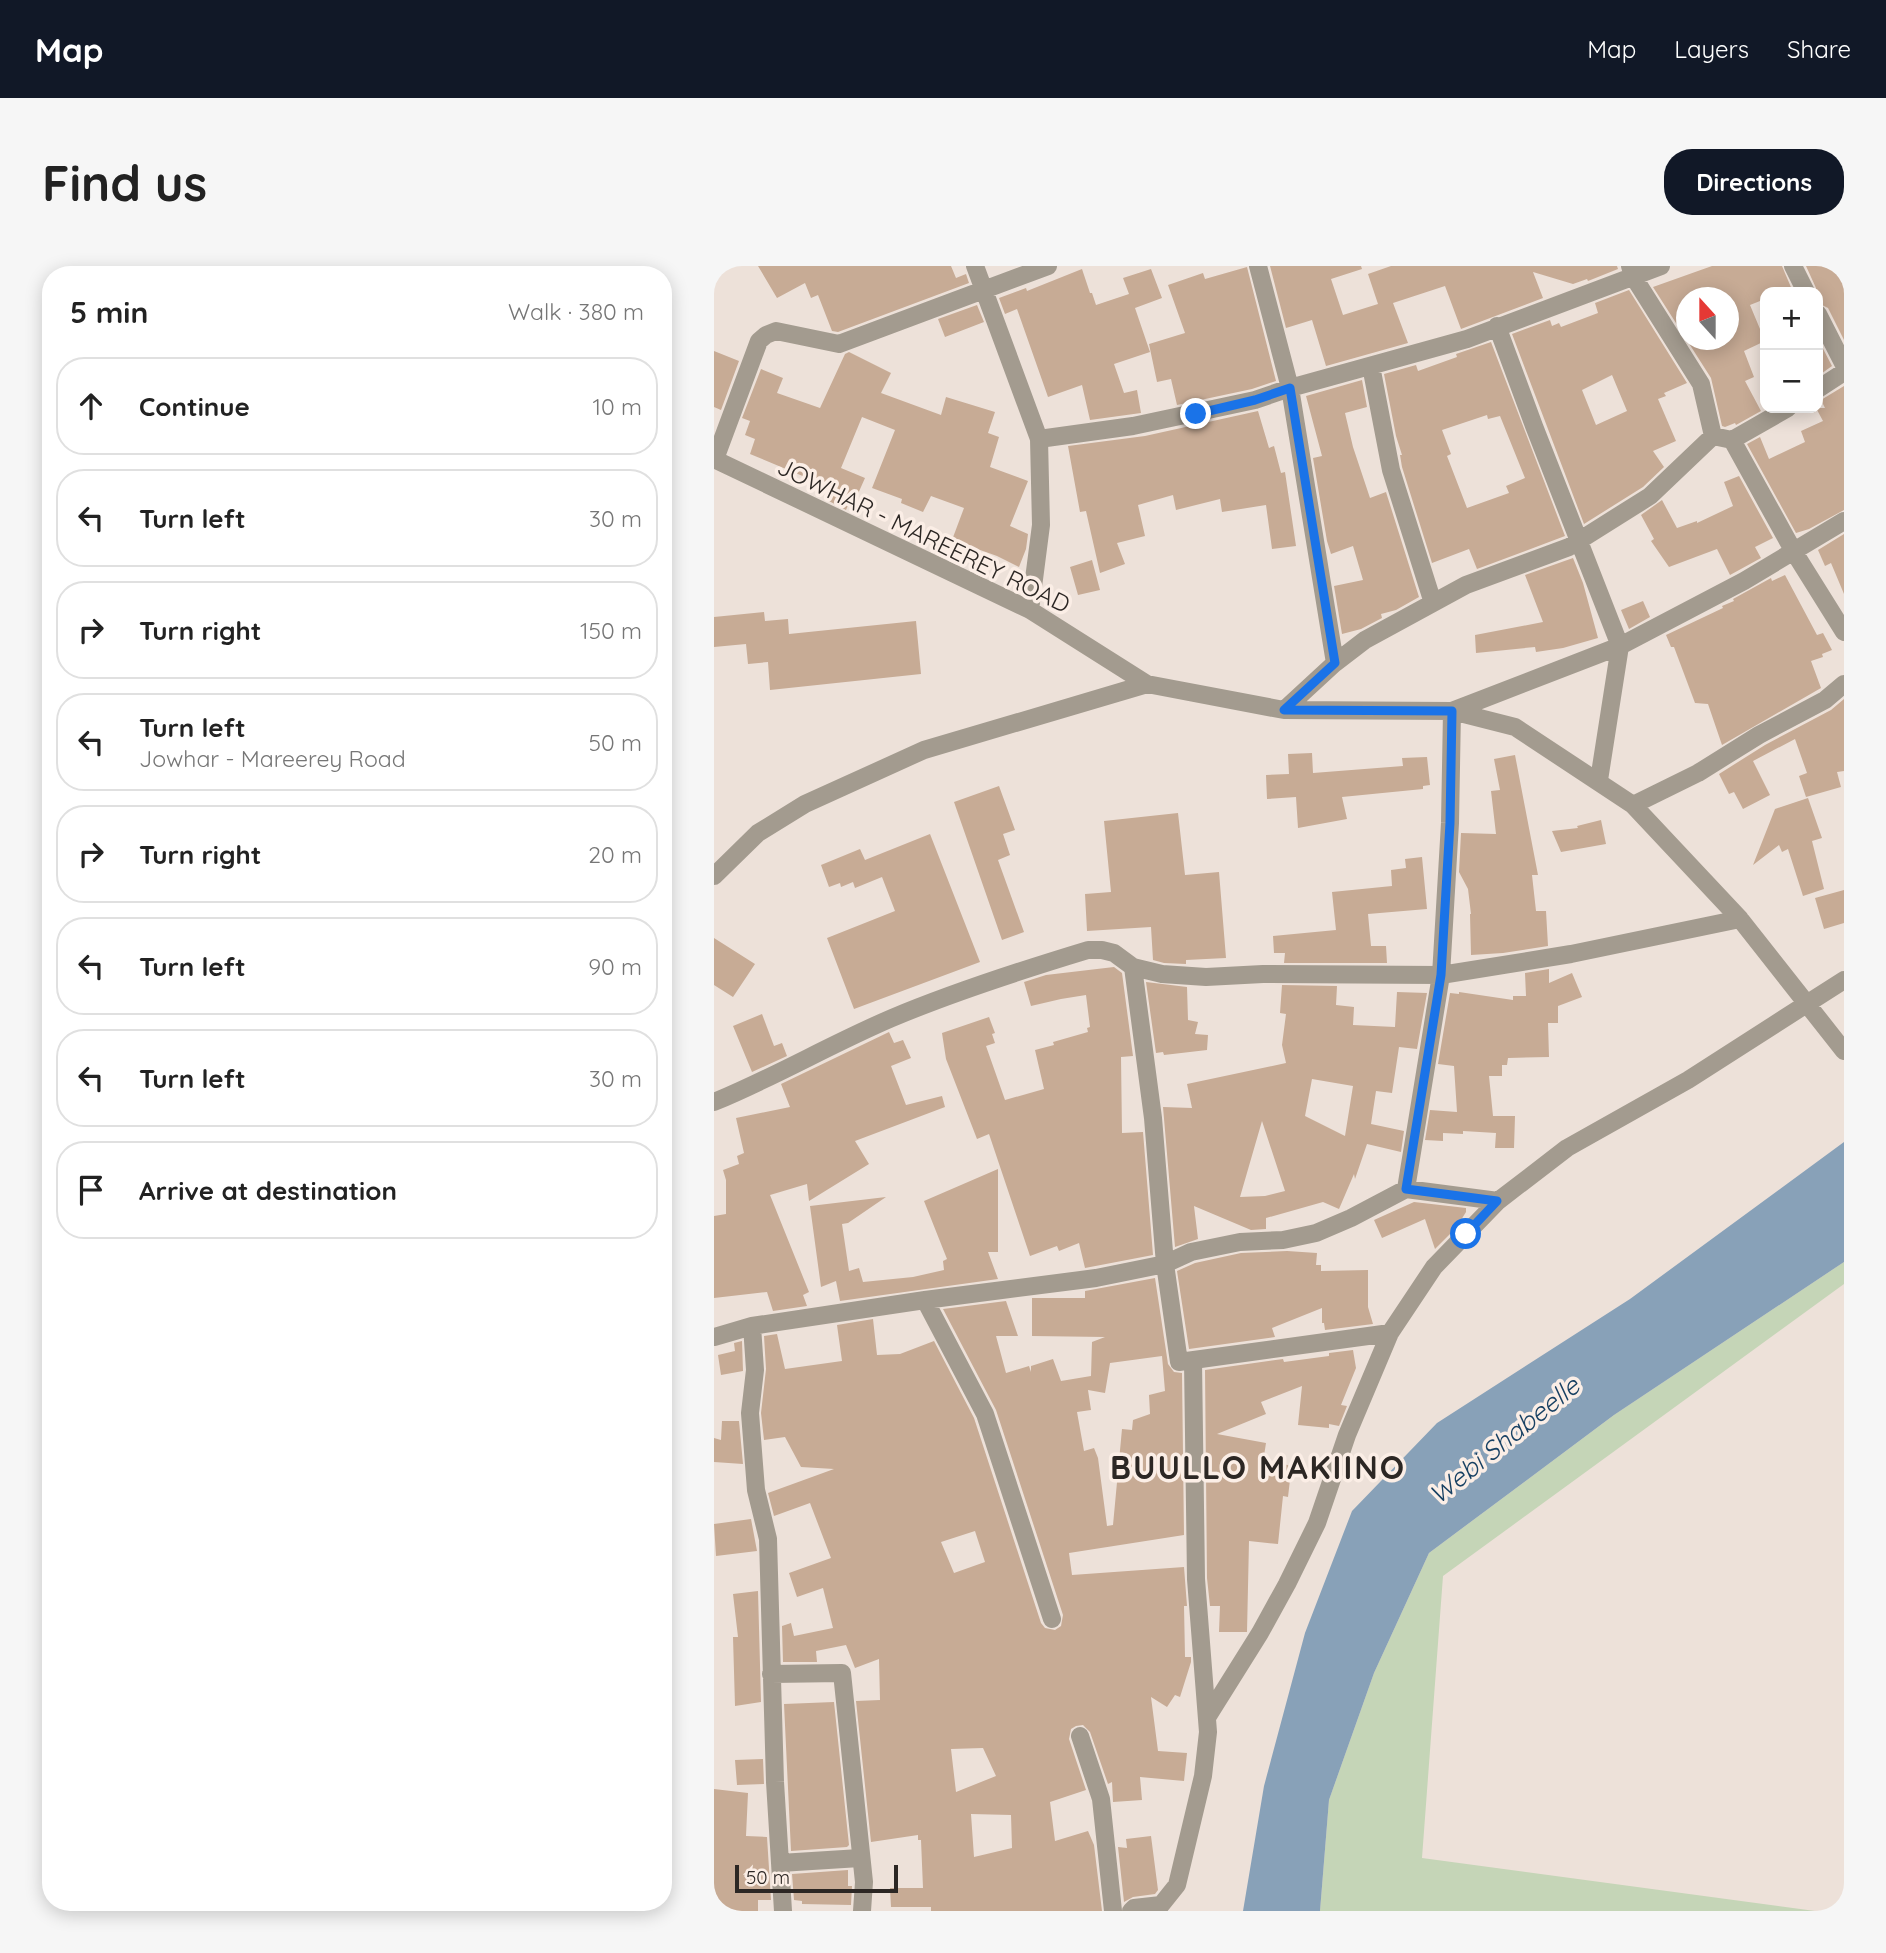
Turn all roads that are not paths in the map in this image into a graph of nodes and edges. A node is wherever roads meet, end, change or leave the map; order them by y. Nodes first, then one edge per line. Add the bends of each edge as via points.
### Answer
1 (975, 266) edge
2 (1048, 266) edge
3 (1258, 266) edge
4 (1661, 266) edge
5 (1793, 266) edge
6 (1632, 271) edge
7 (1804, 287) edge
8 (985, 291) junction
9 (1823, 324) edge
10 (1497, 326) junction
11 (1844, 365) edge
12 (1371, 366) junction
13 (1844, 372) edge
14 (1823, 386) edge
15 (1290, 388) junction
16 (1779, 413) edge
17 (1713, 436) junction
18 (1039, 439) junction
19 (1732, 440) junction
20 (715, 459) edge
21 (1844, 521) edge
22 (1578, 541) junction
23 (1794, 552) junction
24 (1433, 603) junction
25 (1030, 610) junction
26 (1844, 632) edge
27 (1620, 646) junction
28 (1335, 663) junction
29 (1147, 684) junction
30 (1844, 684) edge
31 (1284, 710) junction
32 (1452, 711) junction
33 (1599, 780) junction
34 (1633, 805) junction
35 (714, 876) edge
36 (1740, 919) junction
37 (1133, 967) junction
38 (1441, 975) junction
39 (1844, 979) edge
40 (1805, 1003) junction
41 (1844, 1051) edge
42 (714, 1102) edge
43 (1406, 1189) junction
44 (1497, 1201) junction
45 (1165, 1264) junction
46 (925, 1300) junction
47 (752, 1326) junction
48 (1390, 1333) junction
49 (714, 1337) edge
50 (1193, 1361) junction
51 (1052, 1619) dead end
52 (771, 1674) junction
53 (1208, 1716) junction
54 (1080, 1736) dead end
55 (860, 1858) junction
56 (780, 1863) junction
57 (783, 1911) edge
58 (862, 1911) edge
59 (1113, 1911) edge
60 (1130, 1911) edge

1 - 8 street
2 - 8 street
3 - 15 street
4 - 6 street
5 - 7 street
6 - 10 street
6 - 17 street via 1701,384
8 - 18 street
8 - 20 street via 838,344 776,331 766,335 759,341
9 - 11 street
10 - 12 street
10 - 22 street
12 - 15 street
12 - 24 street via 1391,470
13 - 14 street
15 - 18 street via 1217,410
15 - 28 street
16 - 19 street
17 - 19 street
17 - 22 street via 1650,496
18 - 25 street via 1041,526
19 - 23 street
20 - 25 street, JOWHAR - MAREEREY ROAD
21 - 23 street
22 - 24 street via 1555,554 1466,585
22 - 27 street
23 - 26 street
23 - 27 street
24 - 28 street via 1365,640
25 - 29 street, JOWHAR - MAREEREY ROAD
27 - 32 street
27 - 33 street
28 - 31 street
29 - 31 street, JOWHAR - MAREEREY ROAD
29 - 35 street via 924,750 805,804 758,833
30 - 34 street via 1825,700 1698,773
31 - 32 street, JOWHAR - MAREEREY ROAD
32 - 33 street, JOWHAR - MAREEREY ROAD via 1515,727
32 - 38 street
33 - 34 street, JOWHAR - MAREEREY ROAD
34 - 36 street, JOWHAR - MAREEREY ROAD
36 - 38 street
36 - 40 street, JOWHAR - MAREEREY ROAD
37 - 38 street via 1206,977
37 - 42 street via 1114,953 1088,950 994,979 894,1017
37 - 45 street via 1153,1118
38 - 43 street
39 - 40 street
40 - 41 street, JOWHAR - MAREEREY ROAD
40 - 44 street via 1688,1080 1567,1148
43 - 44 street
43 - 45 street via 1316,1233 1191,1252
44 - 48 street via 1434,1267
45 - 46 street via 1096,1278
45 - 50 street via 1179,1362
46 - 47 street
46 - 51 street via 985,1414
47 - 49 street
47 - 52 street via 755,1370 750,1413 756,1490 768,1539
48 - 50 street
48 - 53 street via 1317,1522 1260,1633
50 - 53 street via 1196,1579
52 - 55 street via 842,1672
52 - 56 street
53 - 60 street via 1203,1776 1177,1885 1161,1905
54 - 59 street via 1101,1798
55 - 56 street
55 - 58 street
56 - 57 street

